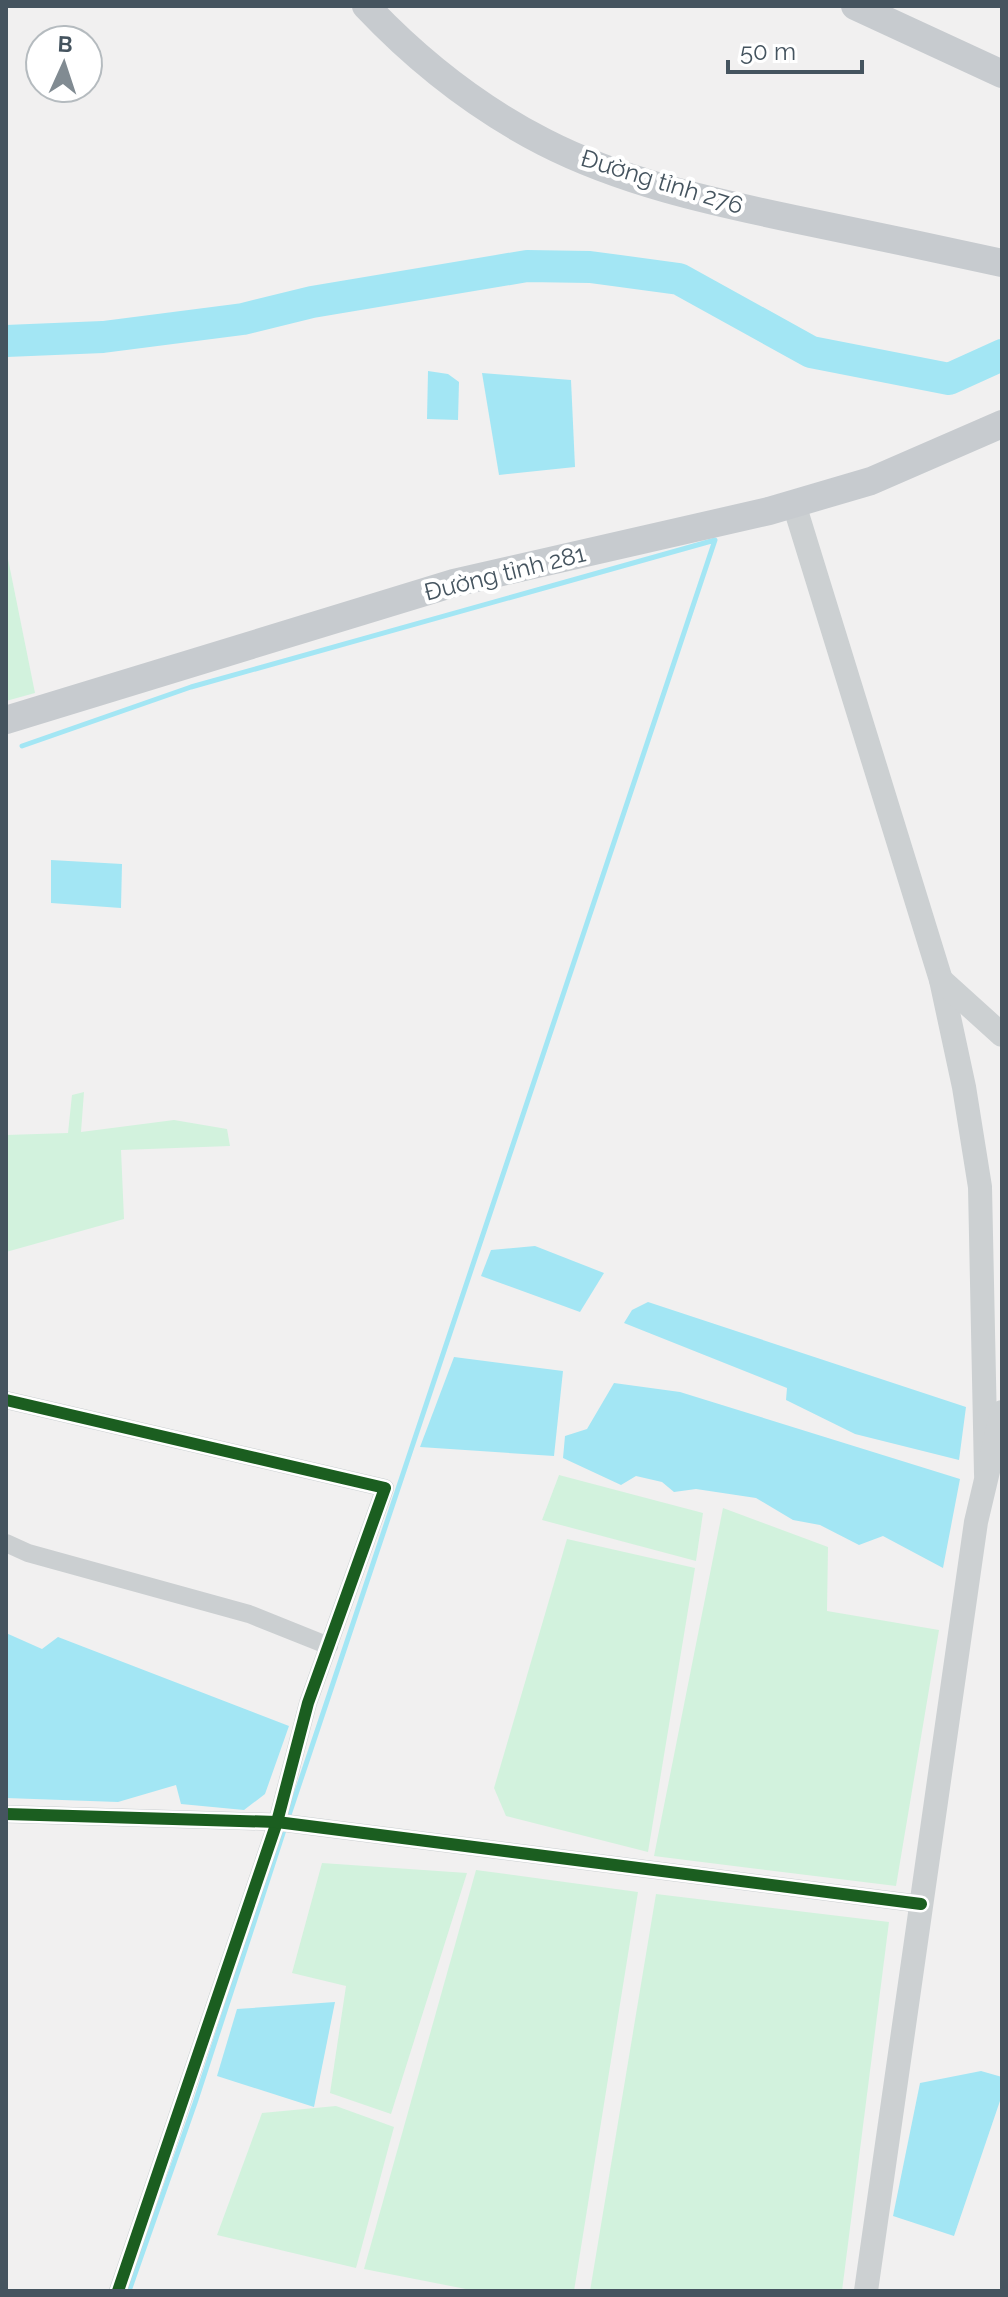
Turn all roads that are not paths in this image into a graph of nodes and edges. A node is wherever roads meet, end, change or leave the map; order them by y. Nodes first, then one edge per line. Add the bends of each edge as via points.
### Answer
1 (366, 6) edge
2 (855, 6) edge
3 (1002, 74) edge
4 (1002, 263) edge
5 (1002, 424) edge
6 (794, 504) junction
7 (6, 720) edge
8 (941, 980) junction
9 (1002, 1035) edge
10 (6, 1400) edge
11 (1002, 1412) edge
12 (986, 1474) junction
13 (6, 1543) edge
14 (329, 1646) junction
15 (6, 1814) edge
16 (277, 1822) junction
17 (921, 1904) junction
18 (118, 2291) edge
19 (866, 2291) edge

1 - 4 main road, Đường tỉnh 276 via 427,65 477,101 544,142 591,163 676,192
2 - 3 main road
5 - 6 main road, Đường tỉnh 281 via 871,481
6 - 7 main road, Đường tỉnh 281 via 454,583
6 - 8 main road
8 - 9 main road
8 - 12 main road via 980,1187
10 - 14 street via 385,1488
11 - 12 main road
12 - 17 main road
13 - 14 street via 249,1614
14 - 16 street
15 - 16 street
16 - 17 street
16 - 18 street
17 - 19 main road

